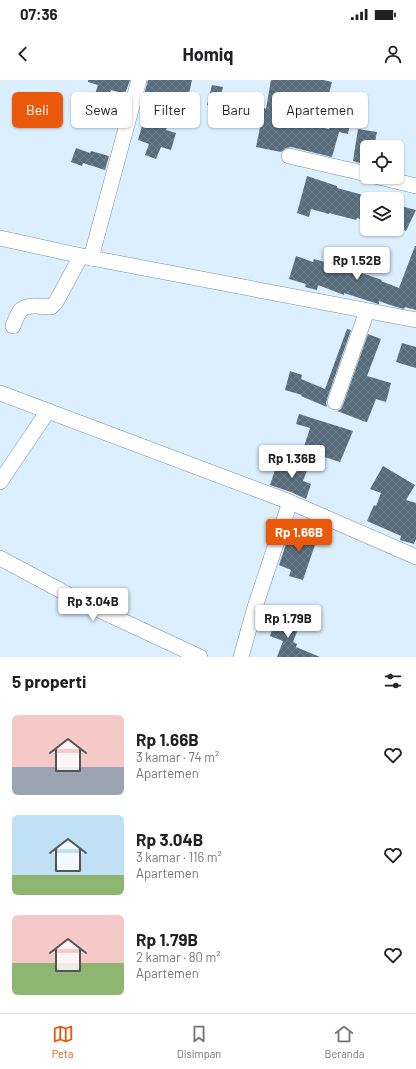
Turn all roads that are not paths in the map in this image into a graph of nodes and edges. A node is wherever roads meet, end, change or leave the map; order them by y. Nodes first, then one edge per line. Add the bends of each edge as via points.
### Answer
1 (140, 80) edge
2 (289, 156) dead end
3 (360, 172) edge
4 (404, 183) edge
5 (416, 186) edge
6 (0, 238) edge
7 (86, 257) junction
8 (367, 311) junction
9 (416, 320) edge
10 (12, 326) dead end
11 (0, 393) edge
12 (335, 402) dead end
13 (48, 411) junction
14 (0, 482) edge
15 (290, 502) junction
16 (416, 557) edge
17 (0, 558) edge
18 (200, 657) edge
19 (241, 657) edge

1 - 7 street
2 - 3 street
4 - 5 street
6 - 7 street
7 - 8 street
7 - 10 street via 56,302 51,306 24,307
8 - 9 street
8 - 12 street
11 - 13 street
13 - 14 street
13 - 15 street
15 - 16 street
15 - 19 street
17 - 18 street via 82,602

